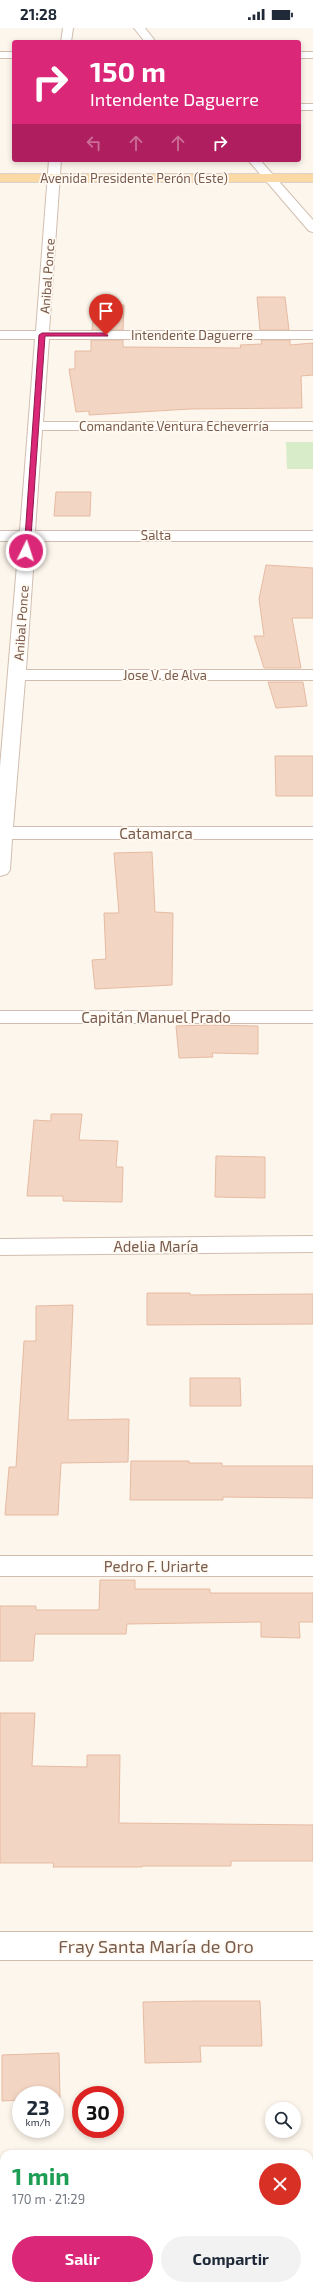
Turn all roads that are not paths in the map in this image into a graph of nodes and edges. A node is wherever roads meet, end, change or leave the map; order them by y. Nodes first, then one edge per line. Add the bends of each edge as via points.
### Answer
1 (68, 28) edge
2 (139, 28) edge
3 (66, 40) edge
4 (149, 40) edge
5 (0, 55) edge
6 (12, 55) edge
7 (301, 55) edge
8 (313, 55) edge
9 (301, 107) edge
10 (313, 107) edge
11 (55, 162) edge
12 (256, 162) edge
13 (313, 172) edge
14 (268, 177) junction
15 (0, 178) edge
16 (54, 178) junction
17 (313, 178) edge
18 (313, 228) edge
19 (0, 335) edge
20 (42, 335) junction
21 (313, 336) edge
22 (36, 426) junction
23 (313, 426) edge
24 (28, 535) junction
25 (0, 536) edge
26 (313, 536) edge
27 (17, 675) junction
28 (313, 676) edge
29 (313, 833) edge
30 (2, 834) edge
31 (0, 870) edge
32 (0, 1017) edge
33 (313, 1017) edge
34 (313, 1244) edge
35 (0, 1247) edge
36 (0, 1566) edge
37 (313, 1566) edge
38 (0, 1946) edge
39 (313, 1946) edge

1 - 3 street
2 - 4 street
5 - 6 street
7 - 8 street
9 - 10 street
11 - 16 street, Anibal Ponce
12 - 14 street
13 - 14 main road, Avenida Presidente Perón (Este) via 289,172
14 - 16 main road, Avenida Presidente Perón (Este)
14 - 17 main road, Avenida Presidente Perón (Este)
14 - 18 street
15 - 16 main road, Avenida Presidente Perón (Este)
16 - 20 street, Anibal Ponce
19 - 20 street, Intendente Daguerre
20 - 21 street, Intendente Daguerre
20 - 22 street, Anibal Ponce
22 - 23 street, Comandante Ventura Echeverría
22 - 24 street, Anibal Ponce
24 - 25 street, Salta
24 - 26 street, Salta
24 - 27 street, Anibal Ponce
27 - 28 street, Jose V. de Alva
27 - 30 street, Anibal Ponce
29 - 30 street, Catamarca
30 - 31 street, Anibal Ponce
32 - 33 street, Capitán Manuel Prado
34 - 35 street, Adelia María
36 - 37 street, Pedro F. Uriarte
38 - 39 street, Fray Santa María de Oro

